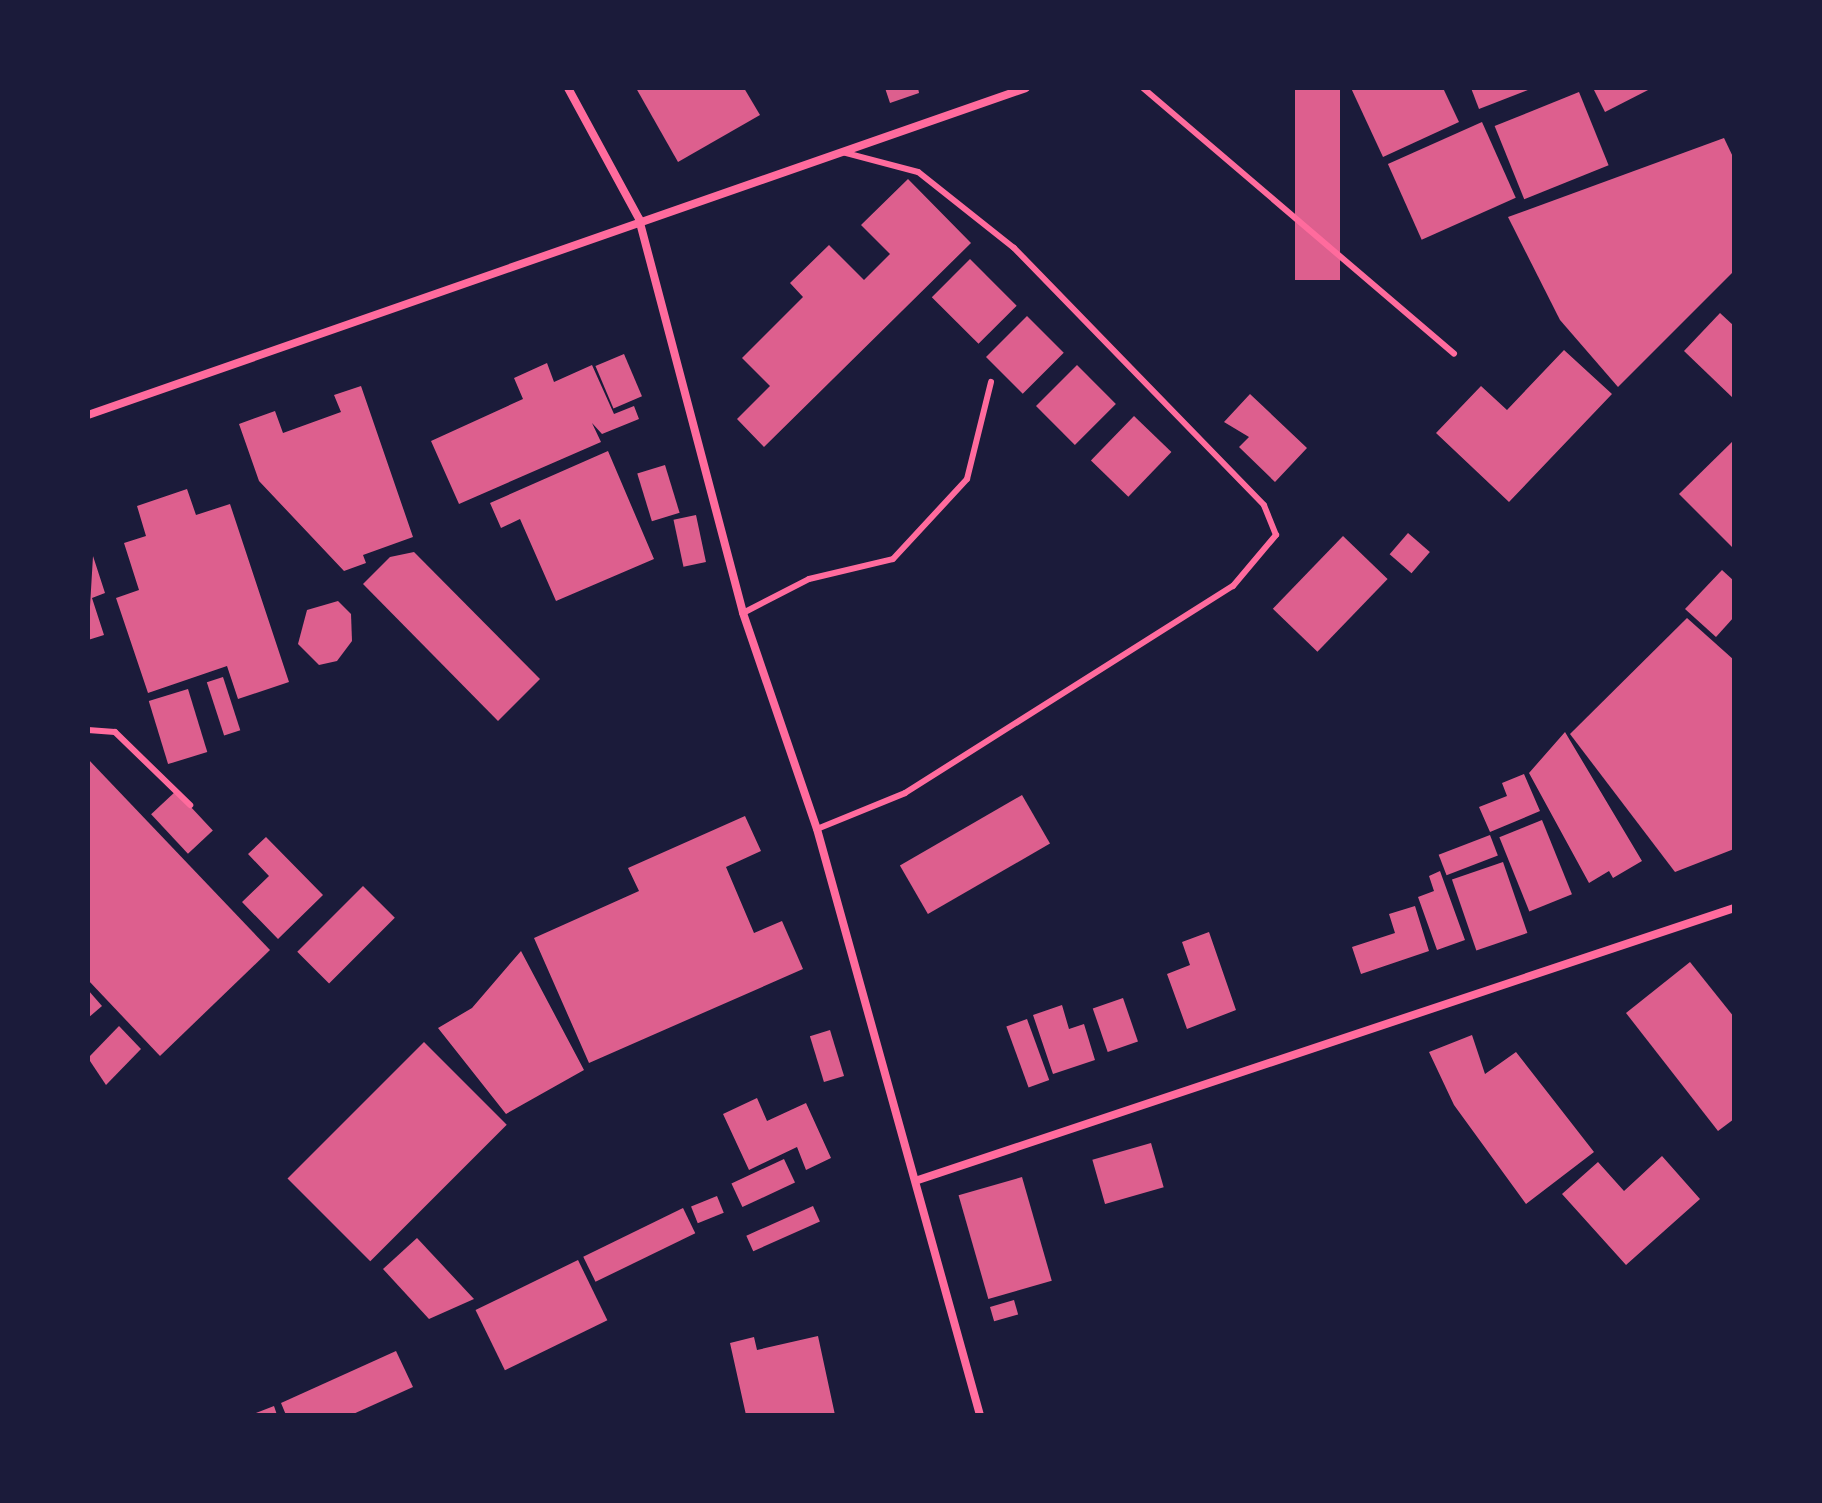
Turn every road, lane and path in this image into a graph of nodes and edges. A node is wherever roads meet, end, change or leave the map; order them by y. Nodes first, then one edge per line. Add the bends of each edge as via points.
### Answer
1 (568, 88) edge
2 (1026, 88) edge
3 (1143, 88) edge
4 (838, 151) junction
5 (639, 219) junction
6 (1454, 354) dead end
7 (991, 382) dead end
8 (88, 415) edge
9 (743, 613) junction
10 (88, 730) edge
11 (190, 805) dead end
12 (817, 829) junction
13 (1734, 908) edge
14 (918, 1180) junction
15 (980, 1415) edge

1 - 5 street
2 - 4 street
3 - 6 lane
4 - 5 street
4 - 12 lane via 918,172 1014,248 1264,505 1276,535 1233,586 905,793
5 - 8 street
5 - 9 street
7 - 9 lane via 967,479 893,559 809,579
9 - 12 street
10 - 11 lane via 115,732
12 - 14 street
13 - 14 street
14 - 15 street

